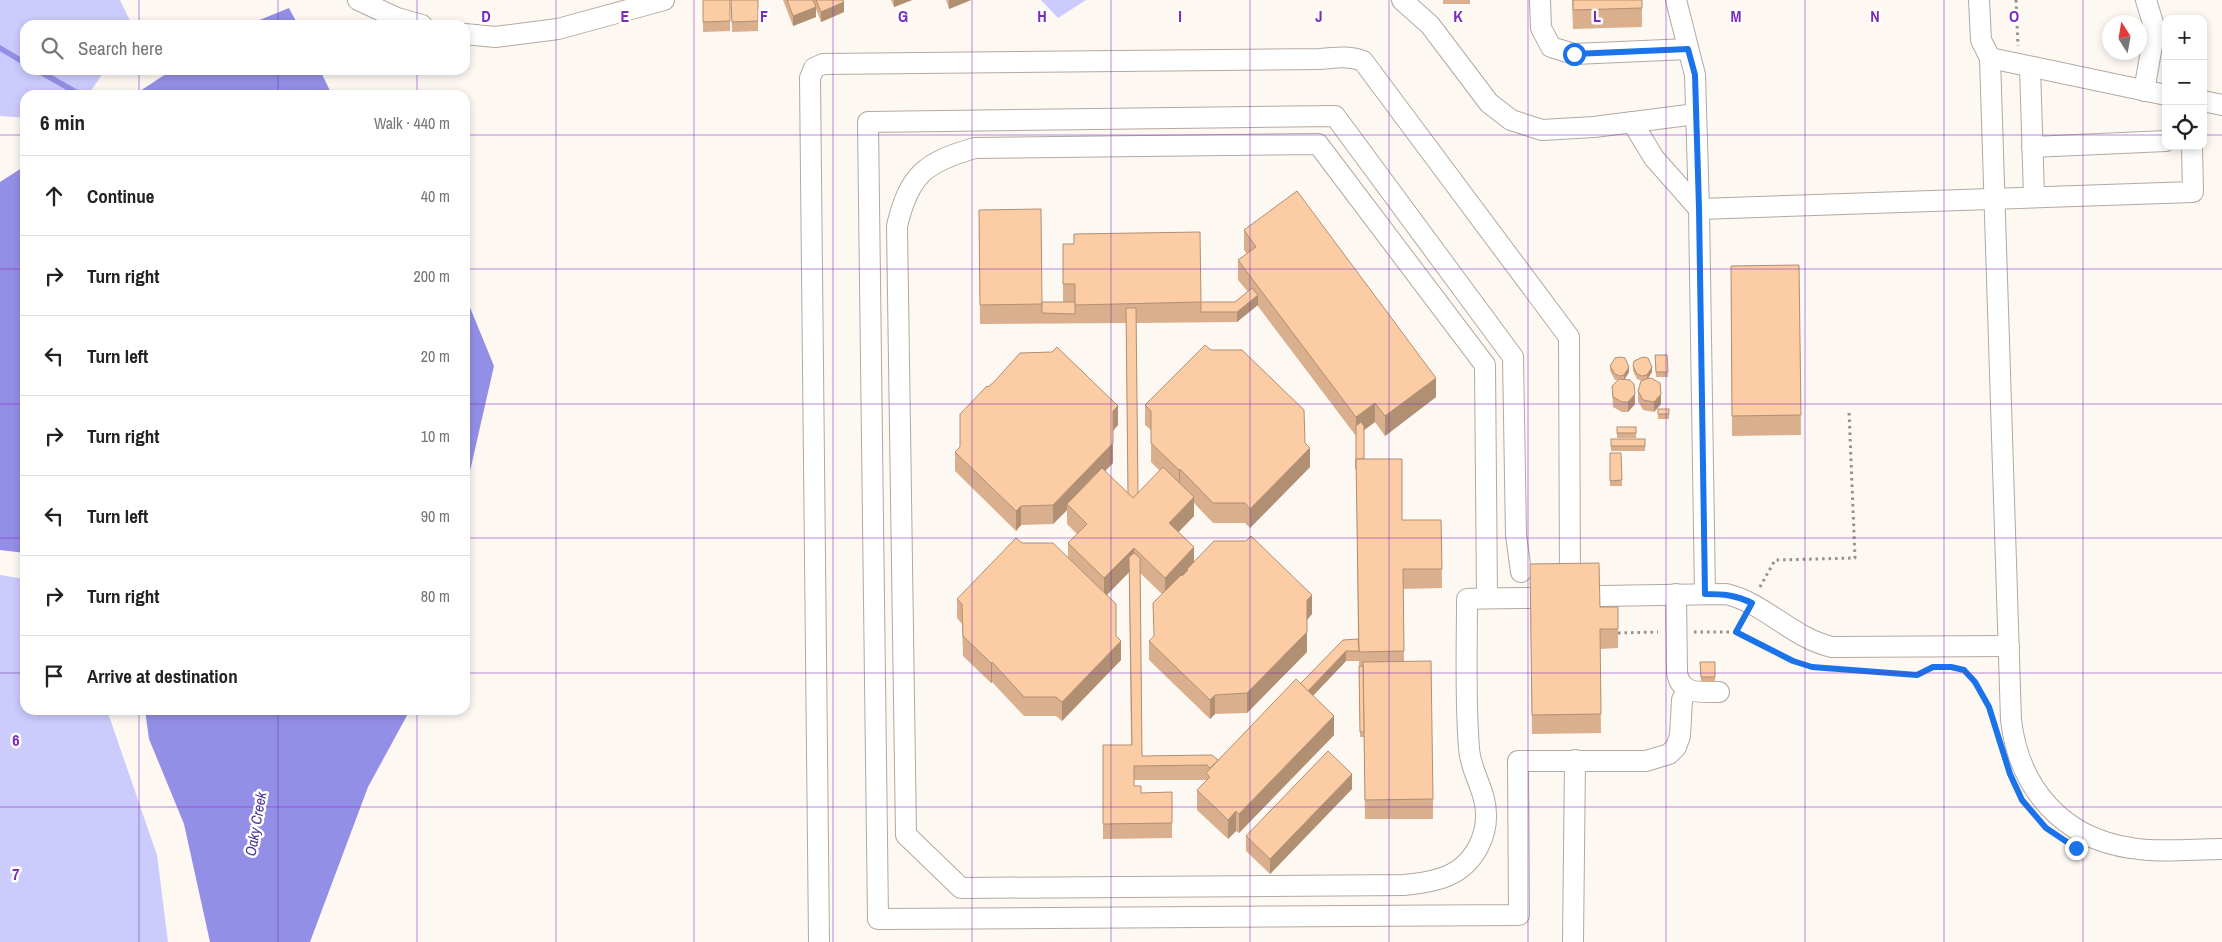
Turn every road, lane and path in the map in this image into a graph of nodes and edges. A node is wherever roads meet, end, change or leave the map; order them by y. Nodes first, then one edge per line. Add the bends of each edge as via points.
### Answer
1 (358, 0) edge
2 (664, 0) edge
3 (1402, 0) edge
4 (1540, 0) edge
5 (1676, 0) edge
6 (1979, 0) edge
7 (2146, 0) edge
8 (404, 20) edge
9 (470, 34) edge
10 (1688, 49) junction
11 (1990, 58) junction
12 (2030, 67) junction
13 (2144, 91) junction
14 (2162, 94) edge
15 (2207, 102) edge
16 (2222, 105) edge
17 (1696, 114) junction
18 (1632, 122) junction
19 (2162, 141) edge
20 (2032, 147) junction
21 (2192, 150) edge
22 (2034, 197) junction
23 (1994, 198) junction
24 (1699, 208) junction
25 (1850, 411) dead end
26 (1521, 572) dead end
27 (1570, 583) edge
28 (1676, 594) junction
29 (1705, 594) junction
30 (1599, 596) edge
31 (1487, 598) junction
32 (1530, 598) edge
33 (1752, 603) junction
34 (1676, 632) junction
35 (1736, 632) junction
36 (1618, 633) edge
37 (2009, 646) junction
38 (1940, 667) dead end
39 (1946, 667) dead end
40 (1687, 690) junction
41 (1719, 692) dead end
42 (1992, 714) dead end
43 (1575, 760) junction
44 (2222, 849) edge
45 (819, 942) edge
46 (1573, 942) edge

1 - 8 lane
2 - 9 lane via 558,29 495,37
3 - 18 lane via 1430,25 1489,103 1511,120 1542,130
4 - 10 lane via 1541,28 1551,47 1574,54
5 - 10 lane
6 - 11 lane via 1981,40
7 - 13 lane via 2154,34
10 - 17 lane via 1695,75
11 - 12 lane
11 - 23 lane
12 - 13 lane
12 - 20 lane
13 - 14 lane
15 - 16 lane
17 - 18 lane
17 - 24 lane
18 - 24 lane via 1654,158
19 - 20 lane
20 - 22 lane
21 - 22 lane via 2193,192
22 - 23 lane
23 - 24 lane
23 - 37 lane
24 - 29 lane
25 - 33 path via 1855,558 1776,560
26 - 43 lane via 1516,535 1513,357 1335,116 868,122 878,919 1519,915 1518,761
27 - 45 lane via 1569,337 1363,61 1344,56 1319,59 823,64 814,68 810,78
28 - 29 lane
28 - 30 lane
28 - 34 lane
29 - 33 lane via 1738,596
31 - 31 lane via 1466,599 1469,749 1484,797 1486,828 1473,858 1444,878 1404,886 961,888 906,835 897,226 910,186 922,171 939,160 975,148 1318,144 1485,365
31 - 32 lane
33 - 35 path
33 - 37 lane via 1804,637 1832,646
34 - 35 path
34 - 36 path
34 - 40 lane via 1678,678
35 - 38 path via 1812,667 1917,675
37 - 44 lane via 2011,720 2017,753 2031,784 2052,810 2080,832 2114,845 2150,850
39 - 42 path via 1957,668 1970,675
40 - 41 lane
40 - 43 lane via 1682,700 1680,736 1669,754 1646,761
43 - 46 lane

